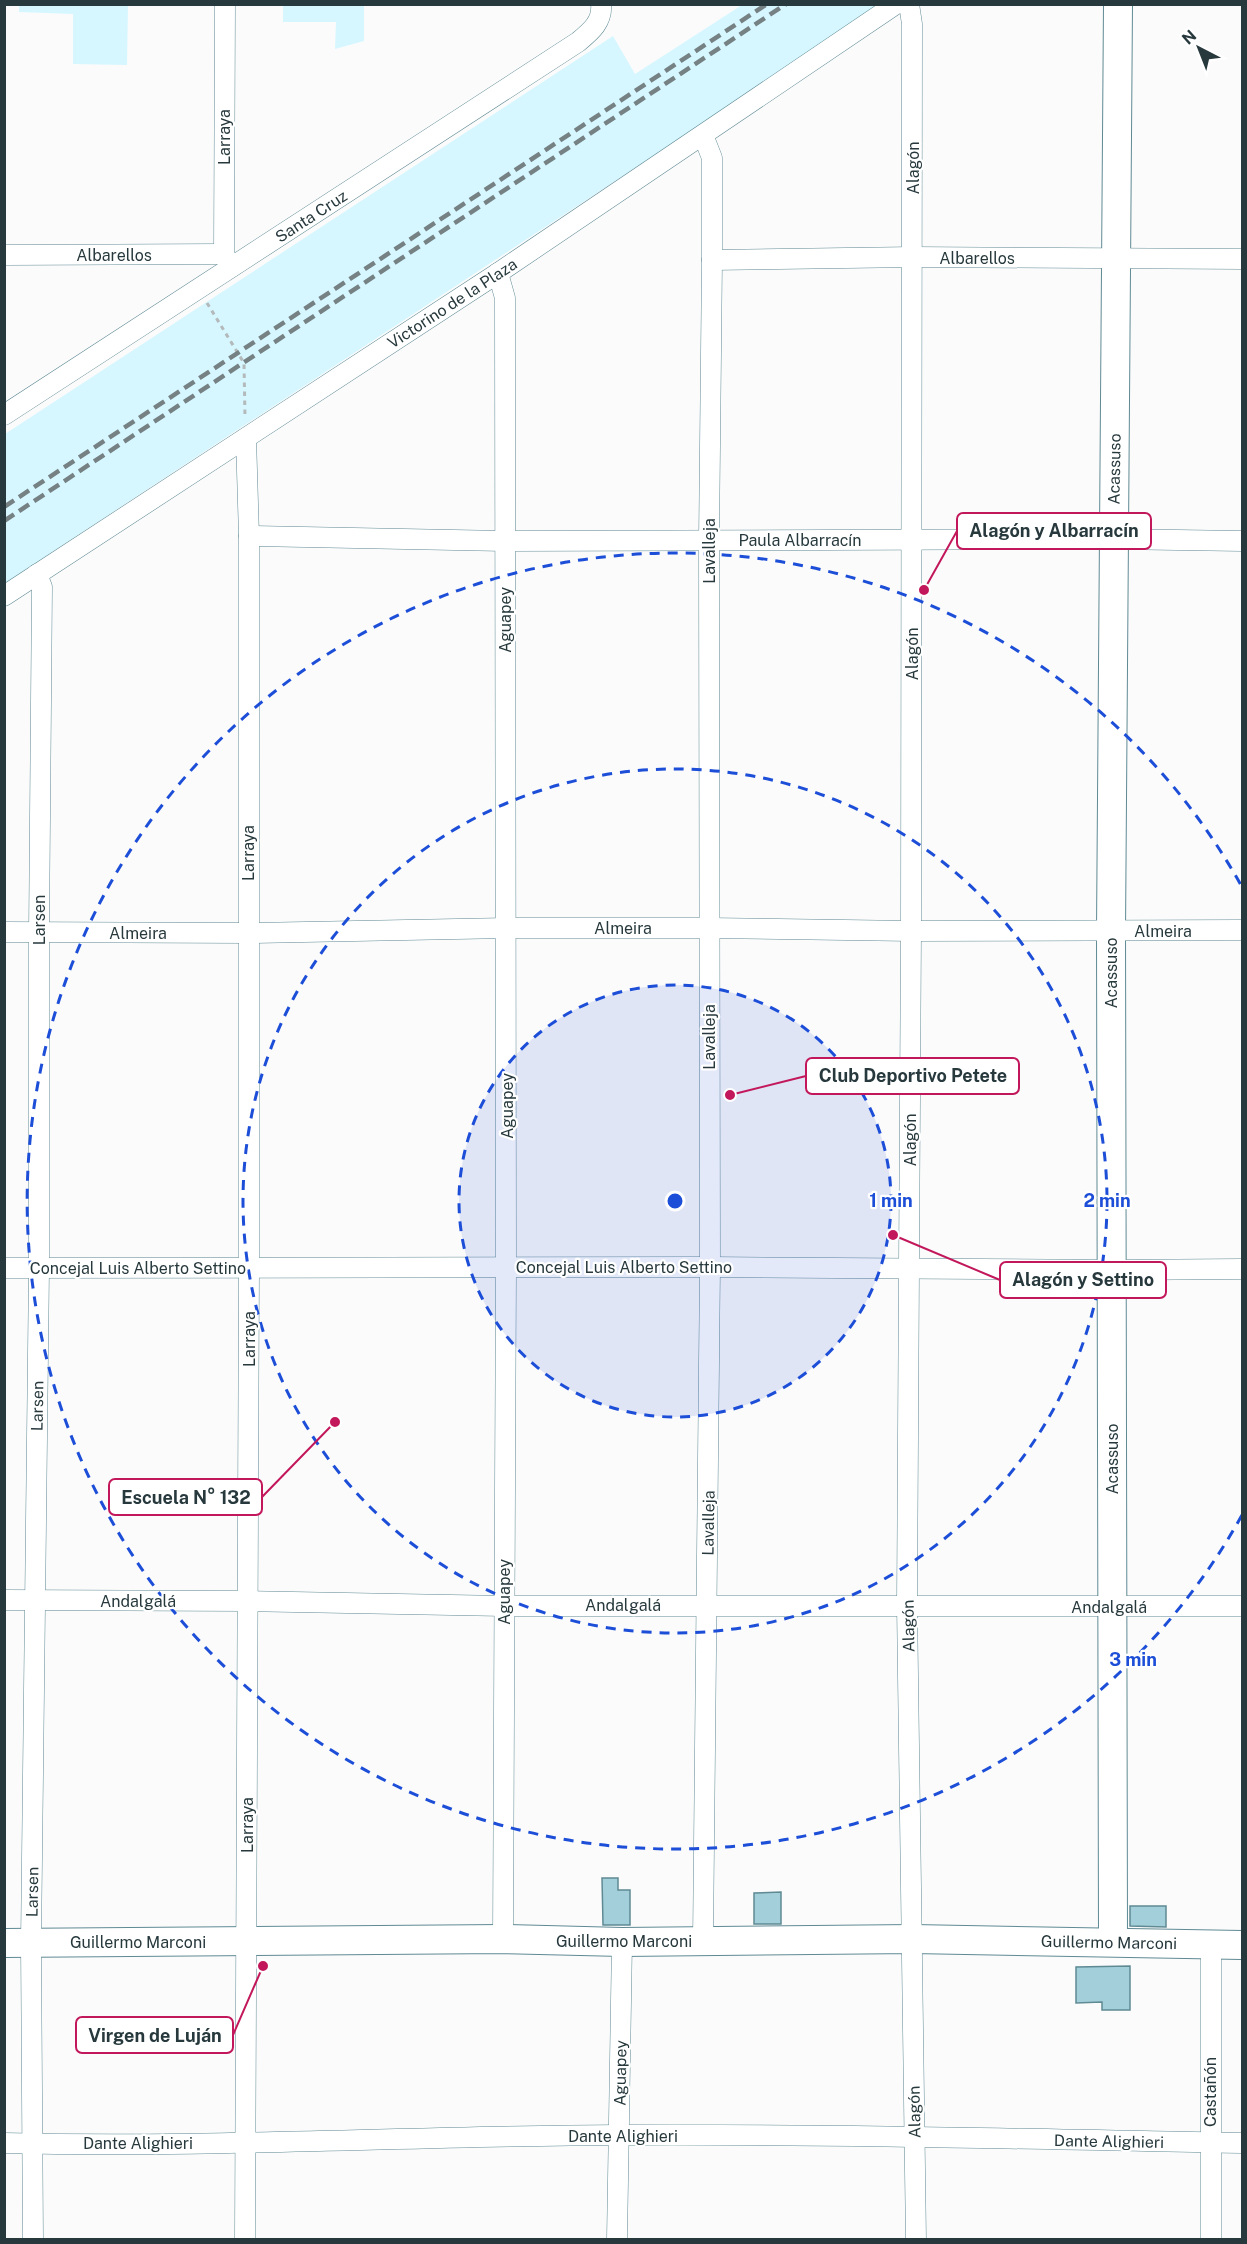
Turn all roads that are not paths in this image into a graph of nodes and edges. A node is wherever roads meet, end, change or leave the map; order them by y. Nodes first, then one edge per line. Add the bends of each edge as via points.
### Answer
1 (225, 4) edge
2 (602, 4) edge
3 (896, 4) edge
4 (909, 4) edge
5 (1118, 4) edge
6 (703, 135) junction
7 (4, 255) edge
8 (913, 257) junction
9 (1116, 258) junction
10 (1242, 259) edge
11 (712, 260) junction
12 (227, 261) junction
13 (498, 273) junction
14 (4, 415) edge
15 (246, 438) junction
16 (249, 536) junction
17 (1113, 539) junction
18 (709, 540) junction
19 (912, 540) junction
20 (504, 541) junction
21 (1242, 541) edge
22 (37, 574) junction
23 (4, 596) edge
24 (507, 928) junction
25 (708, 928) junction
26 (1242, 930) edge
27 (911, 931) junction
28 (1111, 931) junction
29 (4, 932) edge
30 (39, 933) junction
31 (248, 933) junction
32 (249, 1267) junction
33 (710, 1267) junction
34 (4, 1268) edge
35 (506, 1268) junction
36 (39, 1269) junction
37 (910, 1269) junction
38 (1242, 1269) edge
39 (1112, 1270) junction
40 (4, 1600) edge
41 (35, 1600) junction
42 (248, 1601) junction
43 (707, 1605) junction
44 (907, 1605) junction
45 (504, 1606) junction
46 (1242, 1606) edge
47 (1112, 1607) junction
48 (503, 1939) junction
49 (913, 1939) junction
50 (246, 1941) junction
51 (703, 1941) junction
52 (622, 1942) junction
53 (1113, 1942) junction
54 (18, 1943) edge
55 (1211, 1945) junction
56 (1242, 1945) edge
57 (619, 2135) junction
58 (915, 2137) junction
59 (246, 2142) junction
60 (1210, 2142) junction
61 (4, 2143) edge
62 (1242, 2143) edge
63 (33, 2144) junction
64 (33, 2240) edge
65 (245, 2240) edge
66 (617, 2240) edge
67 (916, 2240) edge
68 (1211, 2240) edge

1 - 12 street, Larraya
2 - 12 street, Santa Cruz via 596,26 578,42
3 - 6 street, Victorino de la Plaza
4 - 8 street, Alagón
5 - 9 street, Acassuso
6 - 11 street, Lavalleja via 712,158
6 - 13 street, Victorino de la Plaza
7 - 12 street, Albarellos
8 - 9 street, Albarellos
8 - 11 street, Albarellos
8 - 19 street, Alagón
9 - 10 street, Albarellos
9 - 17 street, Acassuso
11 - 18 street, Lavalleja
12 - 14 street, Santa Cruz via 199,288
13 - 15 street, Victorino de la Plaza
13 - 20 street, Aguapey via 505,298
15 - 16 street, Larraya
15 - 22 street, Victorino de la Plaza
16 - 20 street, Paula Albarracín
16 - 31 street, Larraya
17 - 19 street, Paula Albarracín
17 - 21 street, Paula Albarracín
17 - 28 street, Acassuso
18 - 19 street, Paula Albarracín
18 - 20 street, Paula Albarracín
18 - 25 street, Lavalleja
19 - 27 street, Alagón
20 - 24 street, Aguapey
22 - 23 street, Victorino de la Plaza
22 - 30 street, Larsen via 42,588
24 - 25 street, Almeira
24 - 31 street, Almeira
24 - 35 street, Aguapey
25 - 27 street, Almeira
25 - 33 street, Lavalleja
26 - 28 street, Almeira
27 - 28 street, Almeira
27 - 37 street, Alagón
28 - 39 street, Acassuso
29 - 30 street, Almeira
30 - 31 street, Almeira
30 - 36 street, Larsen
31 - 32 street, Larraya
32 - 35 street, Concejal Luis Alberto Settino
32 - 36 street, Concejal Luis Alberto Settino
32 - 42 street, Larraya
33 - 35 street, Concejal Luis Alberto Settino
33 - 37 street, Concejal Luis Alberto Settino
33 - 43 street, Lavalleja
34 - 36 street, Concejal Luis Alberto Settino
35 - 45 street, Aguapey
36 - 41 street, Larsen
37 - 39 street, Concejal Luis Alberto Settino
37 - 44 street, Alagón
38 - 39 street, Concejal Luis Alberto Settino
39 - 47 street, Acassuso
40 - 41 street, Andalgalá
41 - 42 street, Andalgalá
41 - 54 street, Larsen
42 - 45 street, Andalgalá
42 - 50 street, Larraya
43 - 44 street, Andalgalá
43 - 45 street, Andalgalá
43 - 51 street, Lavalleja
44 - 47 street, Andalgalá
44 - 49 street, Alagón
45 - 48 street, Aguapey
46 - 47 street, Andalgalá
47 - 53 street, Acassuso
48 - 50 street, Guillermo Marconi
48 - 52 street, Guillermo Marconi
49 - 51 street, Guillermo Marconi
49 - 53 street, Guillermo Marconi
49 - 58 street, Alagón
50 - 54 street, Guillermo Marconi
50 - 59 street, Larraya
51 - 52 street, Guillermo Marconi
52 - 57 street, Aguapey
53 - 55 street, Guillermo Marconi
54 - 63 street, Larsen
55 - 56 street, Guillermo Marconi
55 - 60 street, Castañón
57 - 58 street, Dante Alighieri
57 - 59 street, Dante Alighieri
57 - 66 street, Aguapey
58 - 60 street, Dante Alighieri
58 - 67 street, Alagón
59 - 63 street, Dante Alighieri
59 - 65 street, Larraya
60 - 62 street, Dante Alighieri
60 - 68 street, Castañón
61 - 63 street, Dante Alighieri
63 - 64 street, Larsen

